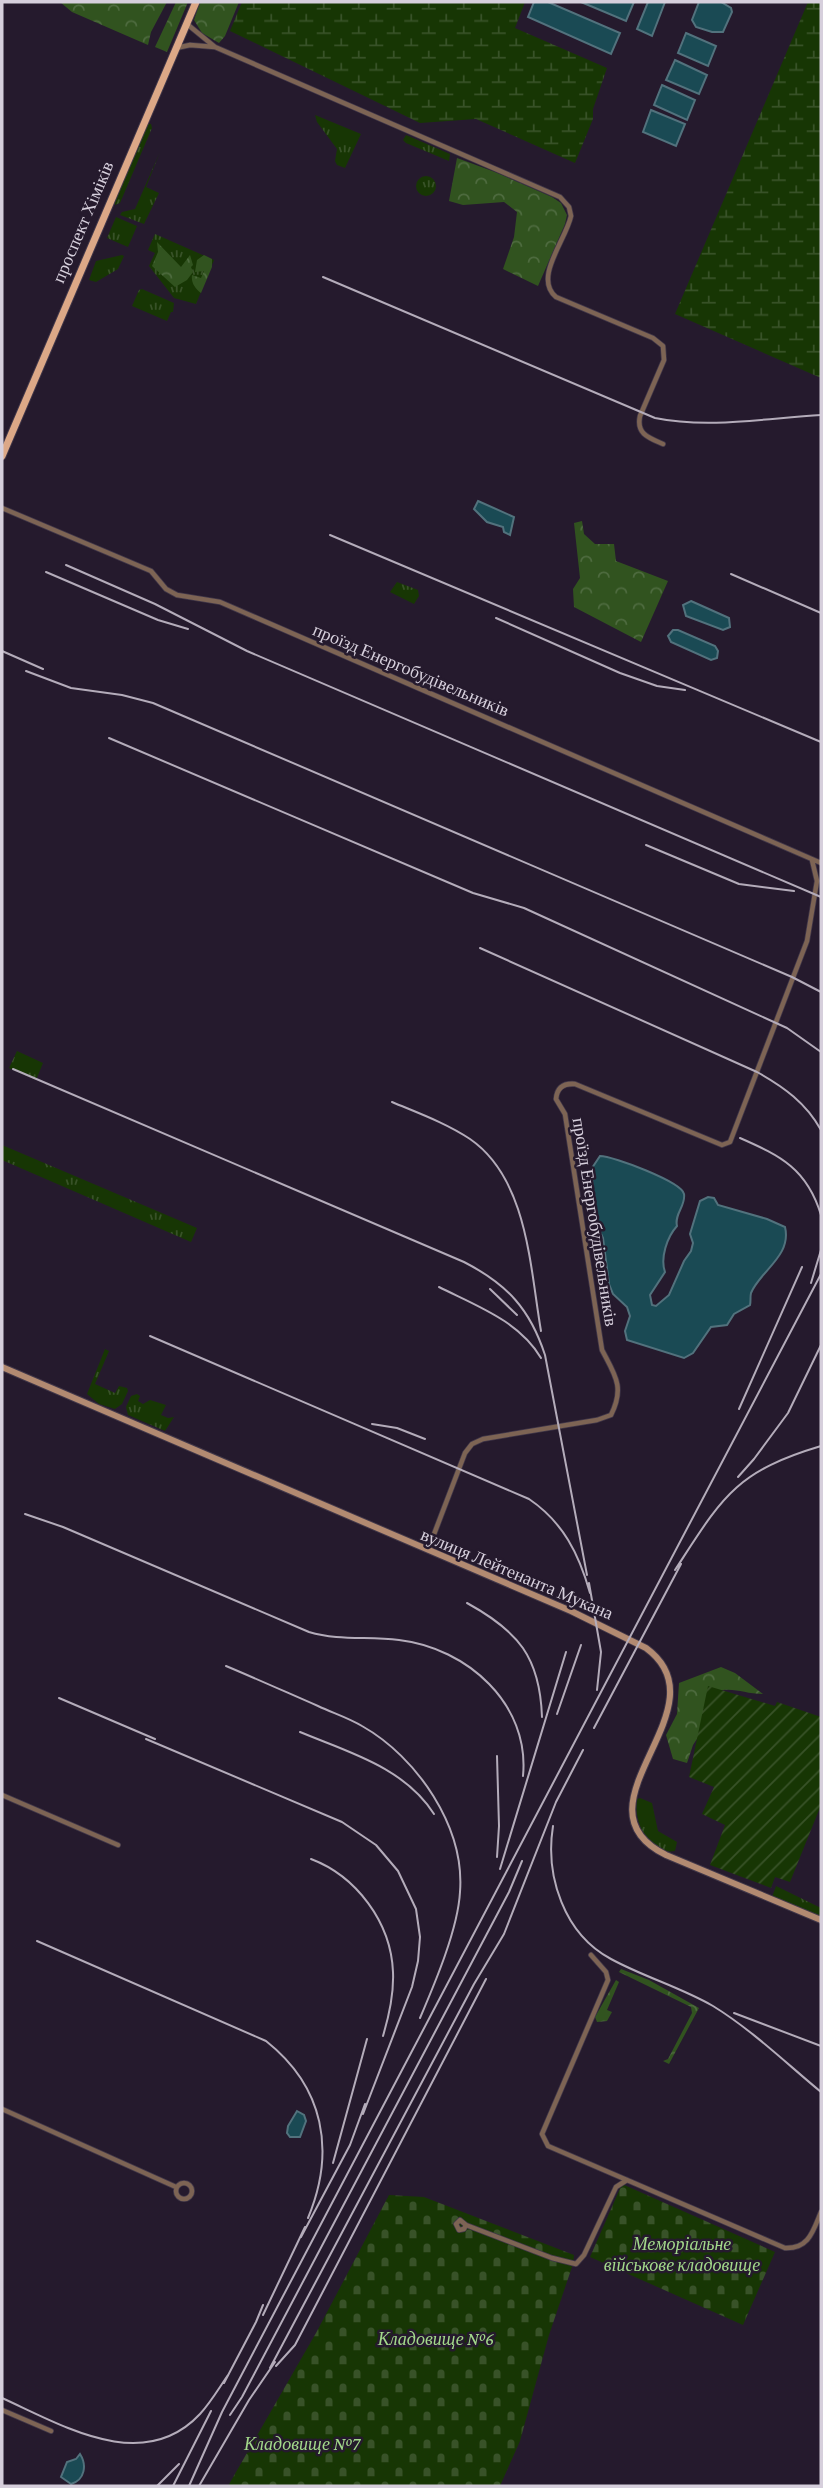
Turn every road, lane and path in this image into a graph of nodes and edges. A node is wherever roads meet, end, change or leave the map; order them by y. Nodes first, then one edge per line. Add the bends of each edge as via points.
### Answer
1 (195, 2) edge
2 (186, 24) junction
3 (215, 47) junction
4 (175, 48) junction
5 (663, 444) dead end
6 (2, 456) edge
7 (2, 508) edge
8 (812, 860) junction
9 (821, 863) edge
10 (2, 1367) edge
11 (428, 1551) junction
12 (2, 1795) edge
13 (118, 1845) dead end
14 (821, 1920) edge
15 (591, 1955) dead end
16 (2, 2109) edge
17 (628, 2180) junction
18 (176, 2188) dead end
19 (821, 2212) edge
20 (466, 2225) dead end
21 (2, 2410) edge
22 (51, 2431) dead end

1 - 2 main road, проспект Хіміків
2 - 3 street
2 - 4 main road, проспект Хіміків
3 - 4 street
3 - 5 street via 559,197 571,216 547,275 549,289 556,297 663,346 664,360 639,425 645,436
4 - 6 main road, проспект Хіміків
7 - 8 street, проїзд Енергобудівельників via 151,571 166,589 177,594 220,602
8 - 9 street, проїзд Енергобудівельників
8 - 11 street, проїзд Енергобудівельників via 817,881 807,941 730,1142 722,1145 575,1084 560,1087 556,1099 565,1114 602,1350 618,1380 614,1409 597,1420 472,1444
10 - 11 main road, вулиця Лейтенанта Мукана
11 - 14 main road, вулиця Лейтенанта Мукана via 571,1611 654,1654 668,1673 672,1693 634,1796 632,1814 641,1836 666,1855
12 - 13 street
15 - 17 street via 607,1972 608,1980 542,2134 548,2146
16 - 18 street
17 - 19 street via 785,2248 796,2248 808,2240
17 - 20 street via 617,2187 576,2264
21 - 22 street

